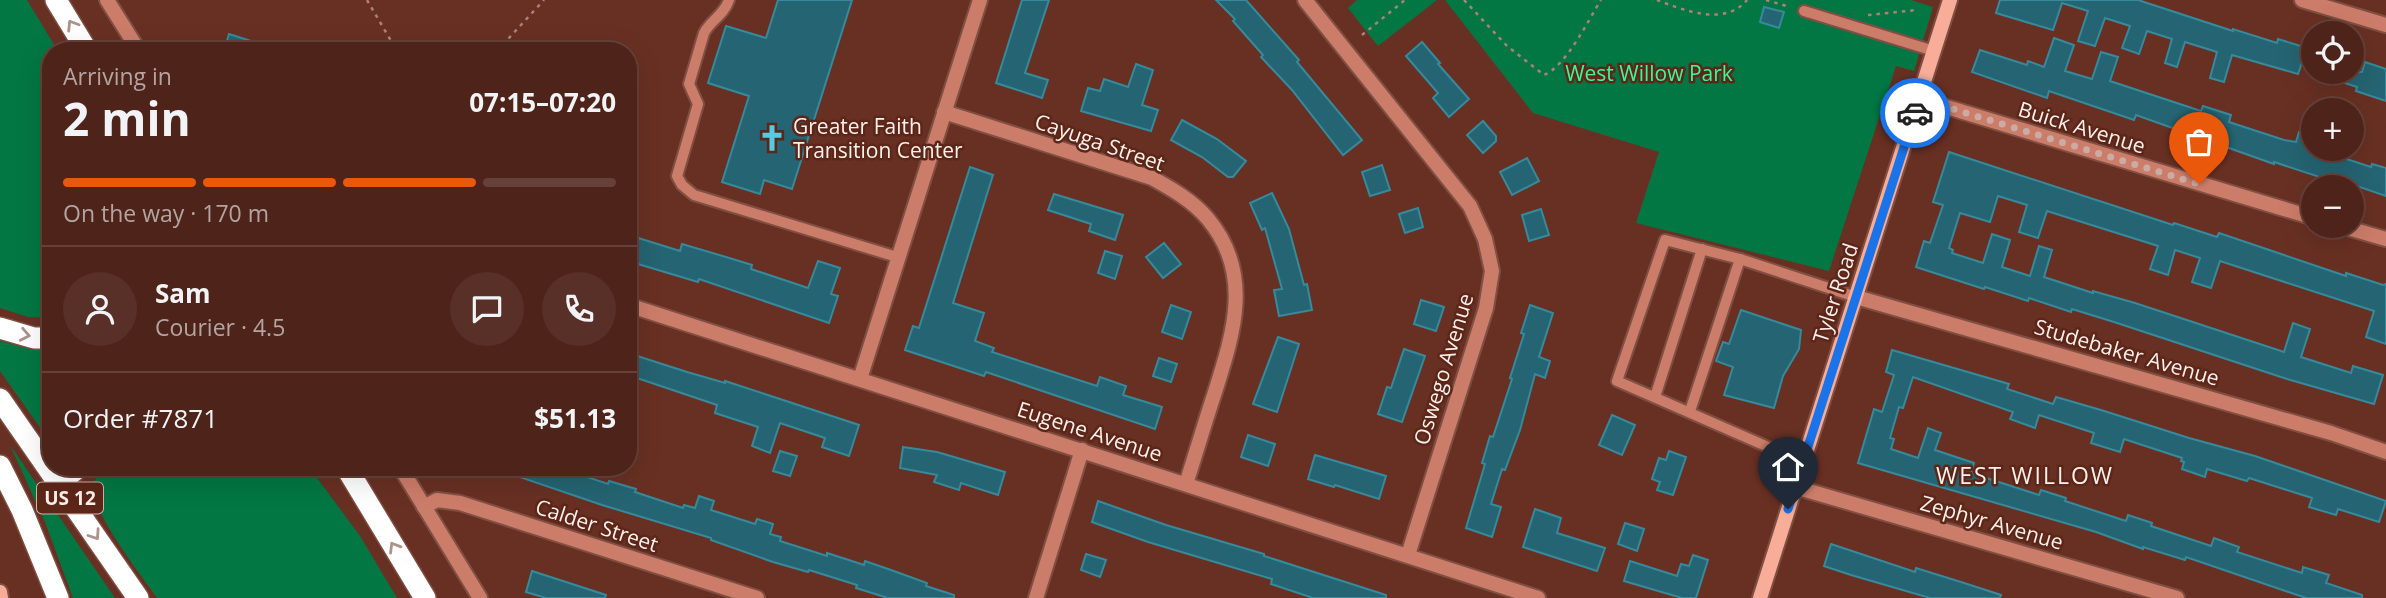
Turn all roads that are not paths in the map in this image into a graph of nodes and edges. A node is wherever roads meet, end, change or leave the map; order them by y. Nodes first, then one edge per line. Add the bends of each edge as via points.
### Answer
1 (56, 0) edge
2 (107, 0) edge
3 (729, 0) edge
4 (980, 0) edge
5 (1305, 0) edge
6 (1950, 0) edge
7 (2302, 0) edge
8 (1804, 11) road end
9 (2386, 25) edge
10 (82, 42) edge
11 (133, 42) edge
12 (1934, 51) junction
13 (1920, 99) junction
14 (944, 112) junction
15 (2301, 214) edge
16 (2364, 233) edge
17 (2386, 239) edge
18 (1702, 249) junction
19 (897, 257) junction
20 (1740, 259) junction
21 (1856, 297) junction
22 (637, 308) edge
23 (0, 328) edge
24 (42, 337) edge
25 (860, 379) junction
26 (1655, 397) junction
27 (0, 399) edge
28 (1690, 411) junction
29 (1083, 450) junction
30 (2386, 452) edge
31 (42, 457) edge
32 (1804, 458) junction
33 (0, 466) edge
34 (56, 476) edge
35 (68, 476) edge
36 (345, 476) edge
37 (351, 476) edge
38 (406, 476) edge
39 (60, 482) junction
40 (1186, 484) junction
41 (1796, 487) junction
42 (363, 495) junction
43 (424, 506) junction
44 (1408, 555) junction
45 (0, 592) edge
46 (1, 598) edge
47 (58, 598) edge
48 (138, 598) edge
49 (425, 598) edge
50 (480, 598) edge
51 (757, 598) edge
52 (1036, 598) edge
53 (1538, 598) edge
54 (1760, 598) edge
55 (2177, 598) edge

10 -> 1 highway
2 - 11 street
3 - 19 lane via 704,33 689,85 698,104 677,176 682,185 694,195
4 - 14 street
5 - 44 street, Oswego Avenue via 1470,206 1485,239 1492,271 1486,308
6 - 12 street, Tyler Road
7 - 9 street
8 - 12 lane
12 - 13 street, Tyler Road
13 - 15 street, Buick Avenue
13 - 21 street, Tyler Road
14 - 19 street
14 - 40 street, Cayuga Street via 1152,178 1181,195 1218,232 1233,268 1236,317
16 - 17 street
18 - 20 lane
18 - 26 lane
18 - 26 lane via 1665,240 1617,381
19 - 25 street
20 - 21 lane
20 - 28 lane
21 - 30 street, Studebaker Avenue
21 - 32 street, Tyler Road
22 - 25 street, Eugene Avenue
23 -> 24 highway
25 - 29 street, Eugene Avenue
26 - 28 lane
27 - 31 highway, US 12 / US 12
28 - 32 lane via 1775,450
29 - 40 street, Eugene Avenue
29 - 52 street
32 - 41 street, Tyler Road
33 - 47 highway
34 - 39 highway, US 12 / US 12
35 - 39 highway
36 - 42 highway
37 - 42 highway
38 - 43 street
39 -> 48 highway, US 12 / US 12
40 - 44 street, Eugene Avenue
41 - 54 street, Tyler Road
41 - 55 street, Zephyr Avenue
49 -> 42 highway
43 - 50 street
43 - 51 street, Calder Street via 437,500 460,503
44 - 53 street, Eugene Avenue
45 - 46 street

